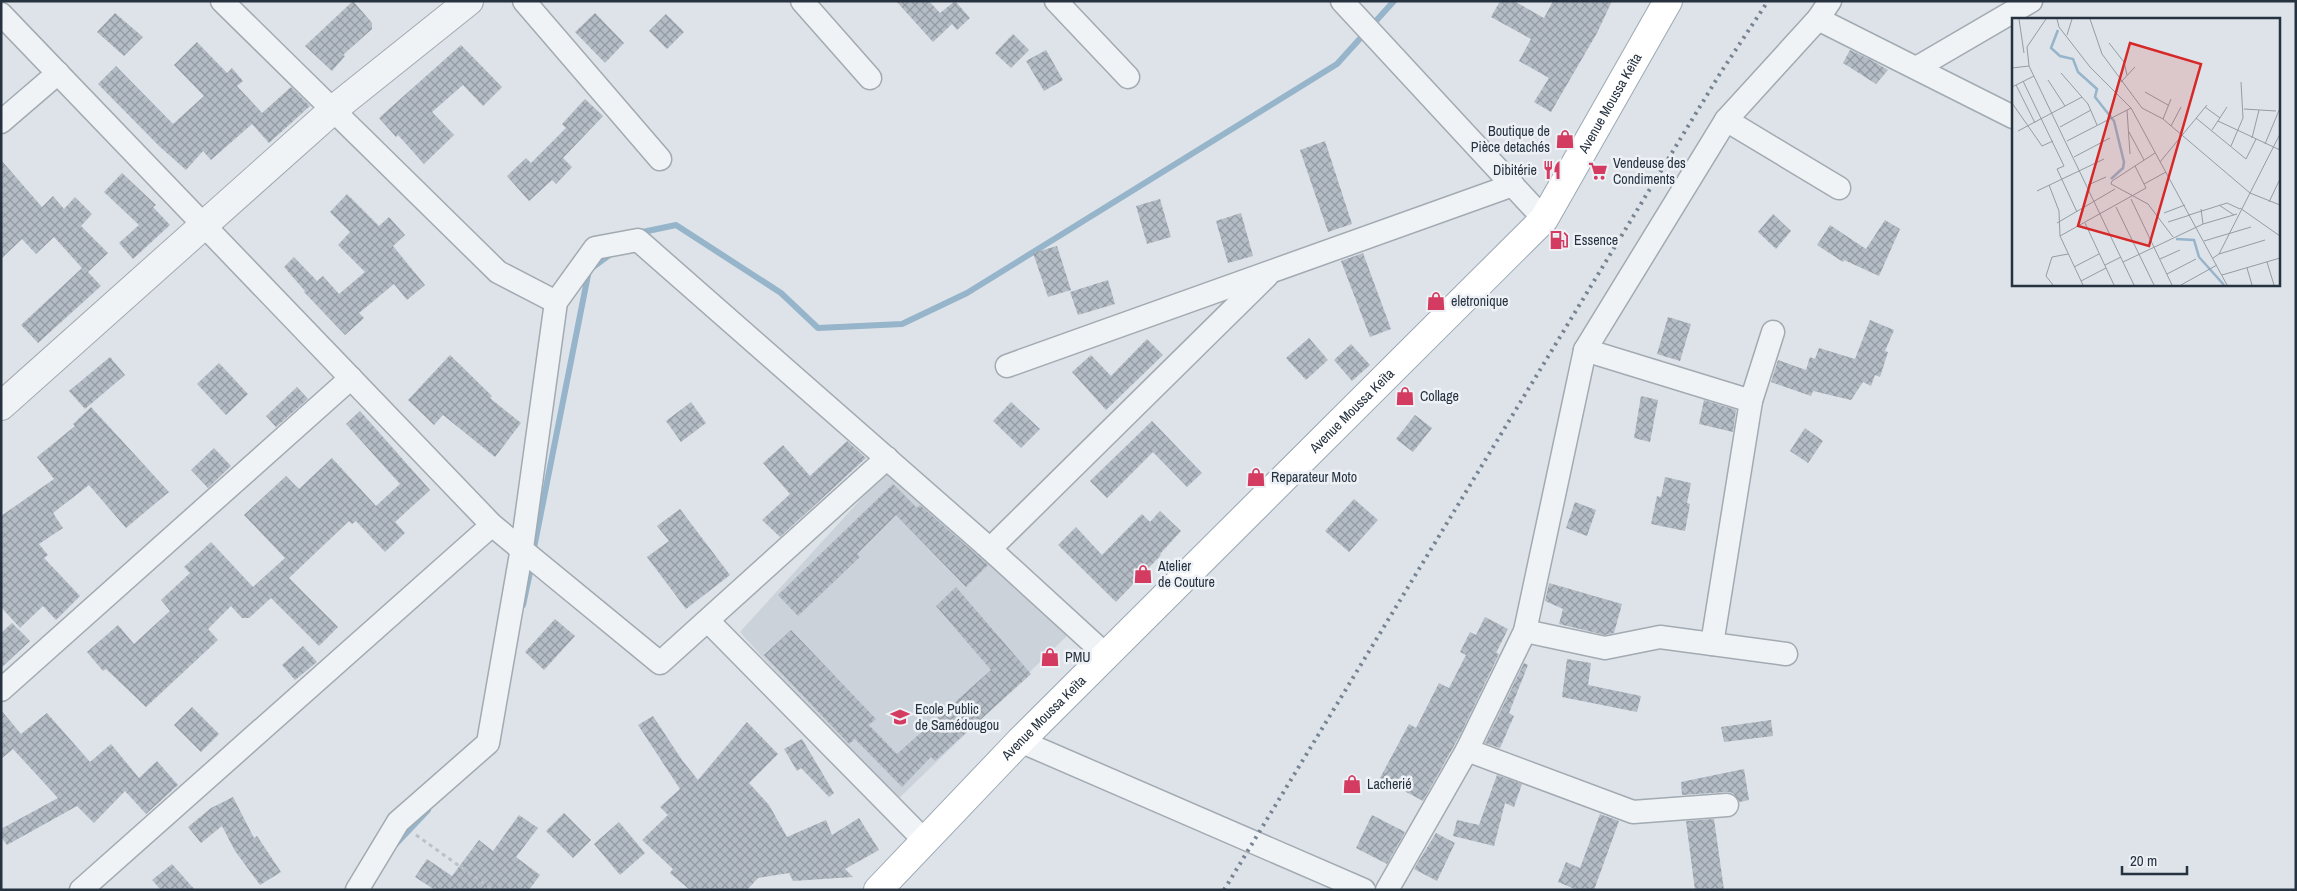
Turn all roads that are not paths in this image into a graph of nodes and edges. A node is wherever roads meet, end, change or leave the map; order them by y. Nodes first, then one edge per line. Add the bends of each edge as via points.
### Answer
1 (222, 1) edge
2 (469, 1) edge
3 (524, 1) edge
4 (802, 1) edge
5 (1056, 1) edge
6 (1342, 1) edge
7 (1668, 1) edge
8 (2031, 1) edge
9 (1824, 10) edge
10 (1, 14) edge
11 (1918, 67) junction
12 (58, 73) junction
13 (1128, 77) dead end
14 (870, 78) dead end
15 (334, 109) junction
16 (2012, 116) edge
17 (1726, 120) junction
18 (1, 122) edge
19 (660, 159) dead end
20 (1513, 185) junction
21 (1839, 188) dead end
22 (1544, 219) junction
23 (204, 225) junction
24 (1272, 271) junction
25 (556, 302) junction
26 (1773, 332) dead end
27 (1585, 350) junction
28 (1006, 366) dead end
29 (351, 378) junction
30 (1751, 401) junction
31 (1, 406) edge
32 (887, 458) junction
33 (492, 525) junction
34 (522, 548) junction
35 (990, 549) junction
36 (708, 621) junction
37 (1525, 631) junction
38 (1712, 644) junction
39 (1786, 654) dead end
40 (1106, 655) junction
41 (1, 690) edge
42 (1020, 741) junction
43 (1467, 750) junction
44 (1727, 805) dead end
45 (924, 841) junction
46 (81, 890) edge
47 (357, 890) edge
48 (878, 890) edge
49 (1364, 890) edge
50 (1388, 890) edge

1 - 15 street
2 - 15 street
3 - 19 street
4 - 14 street
5 - 13 street
6 - 20 street
7 - 22 main road, Avenue Moussa Keïta
8 - 11 street
9 - 11 street
9 - 17 street
10 - 12 street
11 - 16 street
12 - 18 street
12 - 23 street
15 - 23 street
15 - 25 street via 498,272
17 - 21 street
17 - 27 street
20 - 22 street
20 - 24 street
22 - 40 main road, Avenue Moussa Keïta
23 - 29 street
23 - 31 street
24 - 28 street
24 - 35 street
25 - 32 street via 595,248 638,240
25 - 34 street
26 - 30 street
27 - 30 street
27 - 37 street
29 - 33 street
29 - 41 street
30 - 38 street
32 - 35 street
32 - 36 street
33 - 34 street
33 - 46 street
34 - 36 street via 660,663
34 - 47 street via 488,743 398,822
35 - 40 street
36 - 45 street
37 - 38 street via 1605,648 1660,637
37 - 43 street
38 - 39 street
40 - 42 main road, Avenue Moussa Keïta
42 - 45 main road, Avenue Moussa Keïta
42 - 49 street
43 - 44 street via 1634,812
43 - 50 street
45 - 48 main road, Avenue Moussa Keïta

